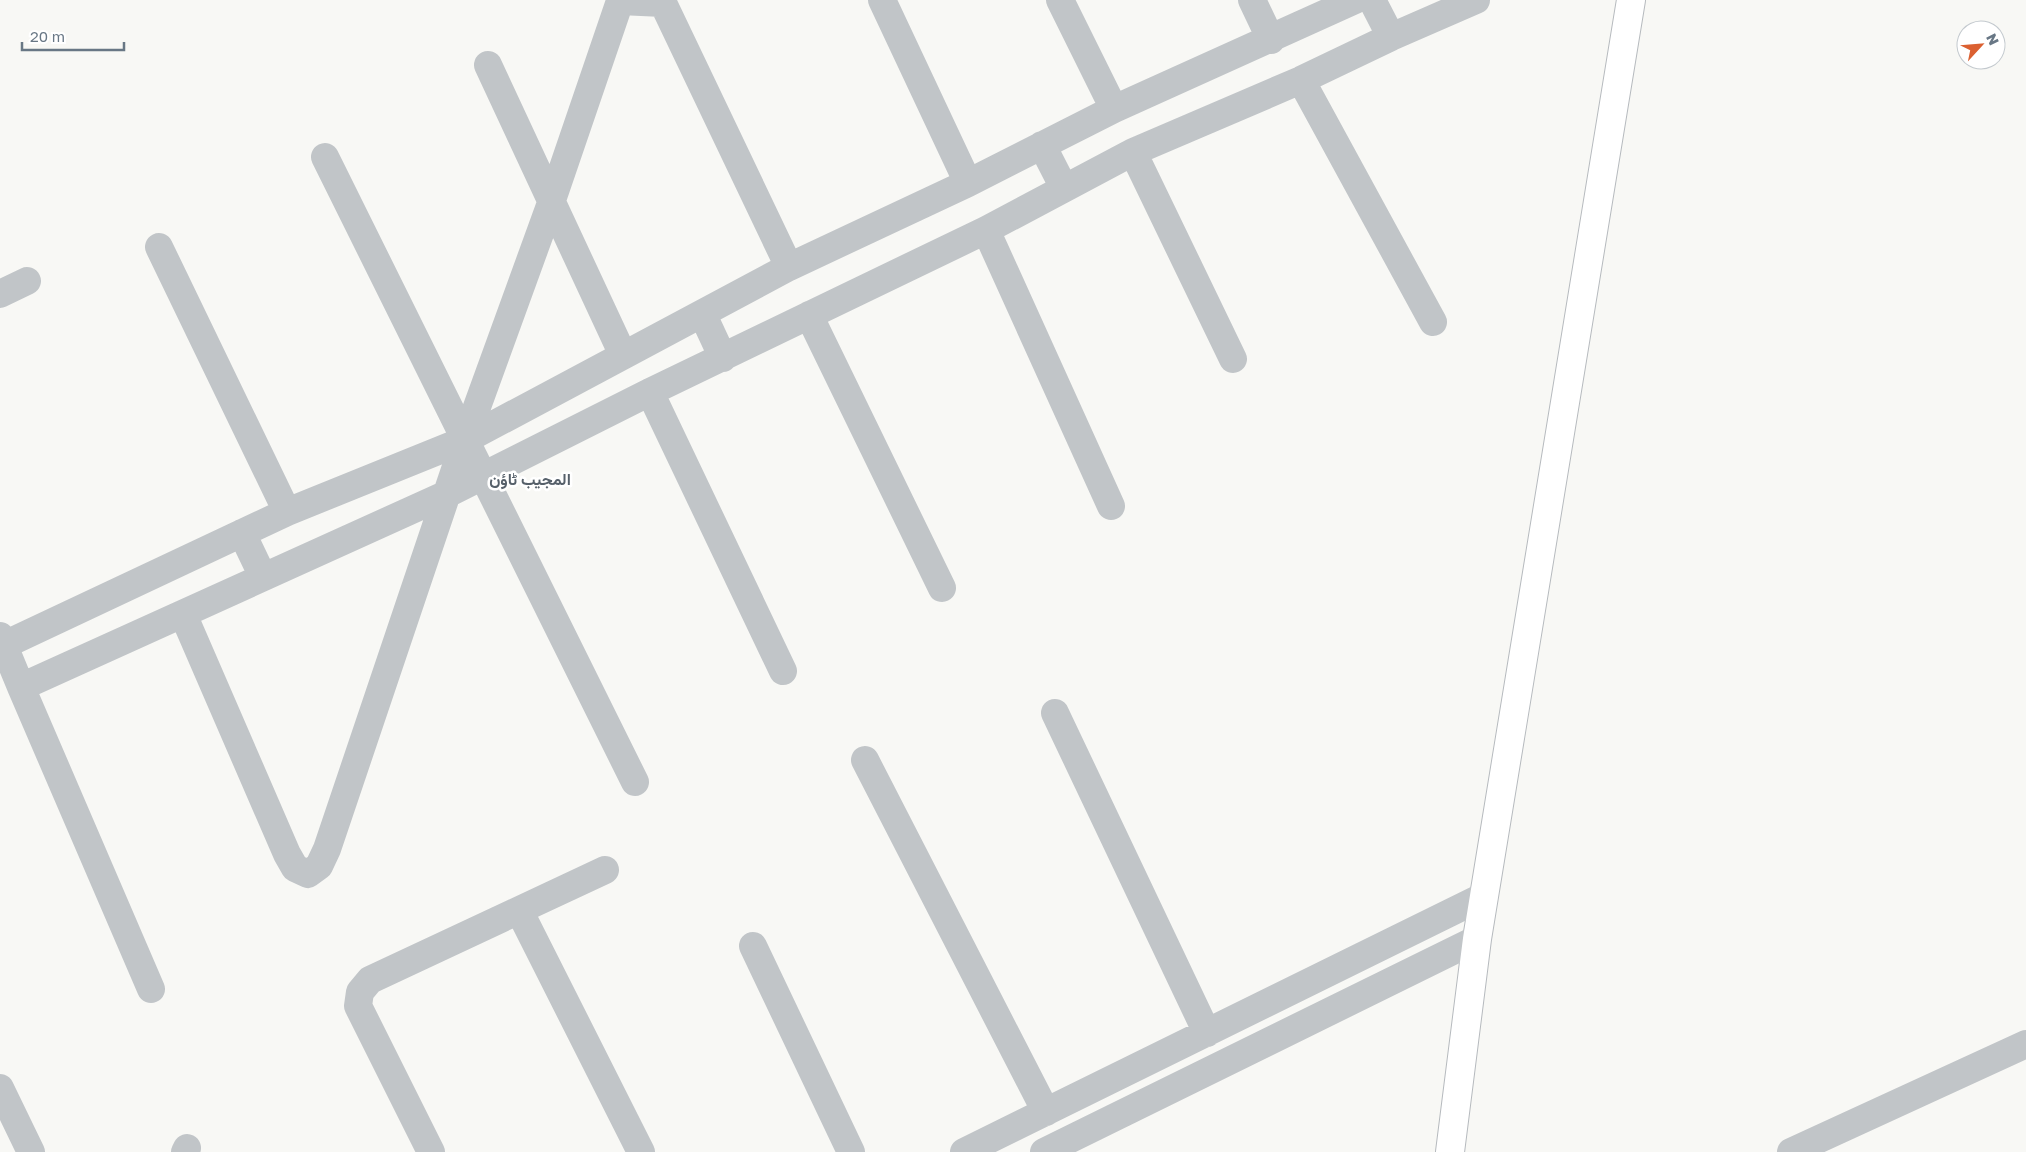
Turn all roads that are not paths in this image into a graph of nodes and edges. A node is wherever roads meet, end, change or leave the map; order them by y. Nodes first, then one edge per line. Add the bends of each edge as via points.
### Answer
1 (882, 0) edge
2 (1060, 0) edge
3 (1252, 0) edge
4 (1355, 0) edge
5 (1372, 0) edge
6 (1476, 0) edge
7 (1631, 0) edge
8 (1391, 37) junction
9 (1271, 40) junction
10 (488, 65) dead end
11 (1301, 80) junction
12 (1114, 109) junction
13 (1042, 145) junction
14 (1133, 152) junction
15 (325, 157) dead end
16 (968, 183) junction
17 (1064, 188) junction
18 (551, 204) junction
19 (986, 230) junction
20 (159, 247) dead end
21 (789, 267) junction
22 (27, 281) dead end
23 (0, 294) edge
24 (703, 315) junction
25 (809, 315) junction
26 (1433, 322) dead end
27 (623, 355) junction
28 (723, 358) junction
29 (1232, 359) dead end
30 (650, 392) junction
31 (466, 440) junction
32 (483, 476) junction
33 (447, 494) junction
34 (1111, 506) dead end
35 (287, 512) junction
36 (242, 533) junction
37 (263, 577) junction
38 (942, 588) dead end
39 (183, 614) junction
40 (2, 640) edge
41 (783, 671) dead end
42 (21, 687) junction
43 (1055, 713) dead end
44 (865, 760) dead end
45 (635, 782) dead end
46 (606, 870) dead end
47 (1484, 896) junction
48 (520, 912) junction
49 (1477, 939) junction
50 (753, 946) dead end
51 (151, 989) dead end
52 (1207, 1033) junction
53 (2026, 1044) edge
54 (0, 1088) edge
55 (1046, 1112) junction
56 (1053, 1150) edge
57 (31, 1152) edge
58 (431, 1152) edge
59 (641, 1152) edge
60 (851, 1152) edge
61 (964, 1152) edge
62 (1450, 1152) edge
63 (1791, 1152) edge

1 - 16 street
2 - 12 street
3 - 9 street
4 - 9 street
5 - 8 street
6 - 8 street
7 - 47 main road
8 - 11 street
9 - 12 street
10 - 18 street
11 - 14 street
11 - 26 street
12 - 13 street
13 - 16 street
13 - 17 street
14 - 17 street
14 - 29 street
15 - 31 street
16 - 21 street
17 - 19 street
18 - 21 street via 620,1 663,3
18 - 27 street
18 - 31 street
19 - 25 street
19 - 34 street
20 - 35 street
21 - 24 street
22 - 23 street
24 - 27 street
24 - 28 street
25 - 28 street
25 - 38 street
27 - 31 street
28 - 30 street
30 - 32 street
30 - 41 street
31 - 32 street
31 - 33 street
31 - 35 street
32 - 33 street
32 - 45 street
33 - 37 street
33 - 39 street via 327,849 319,866 308,874 295,868 287,854
35 - 36 street
36 - 37 street
36 - 40 street
37 - 39 street
39 - 42 street
40 - 42 street
42 - 51 street
43 - 52 street
44 - 55 street
46 - 48 street
47 - 49 main road
47 - 52 street
48 - 58 street via 370,980 360,992 358,1006
48 - 59 street
49 - 56 street
49 - 62 main road
50 - 60 street
52 - 55 street
53 - 63 street
54 - 57 street
55 - 61 street

